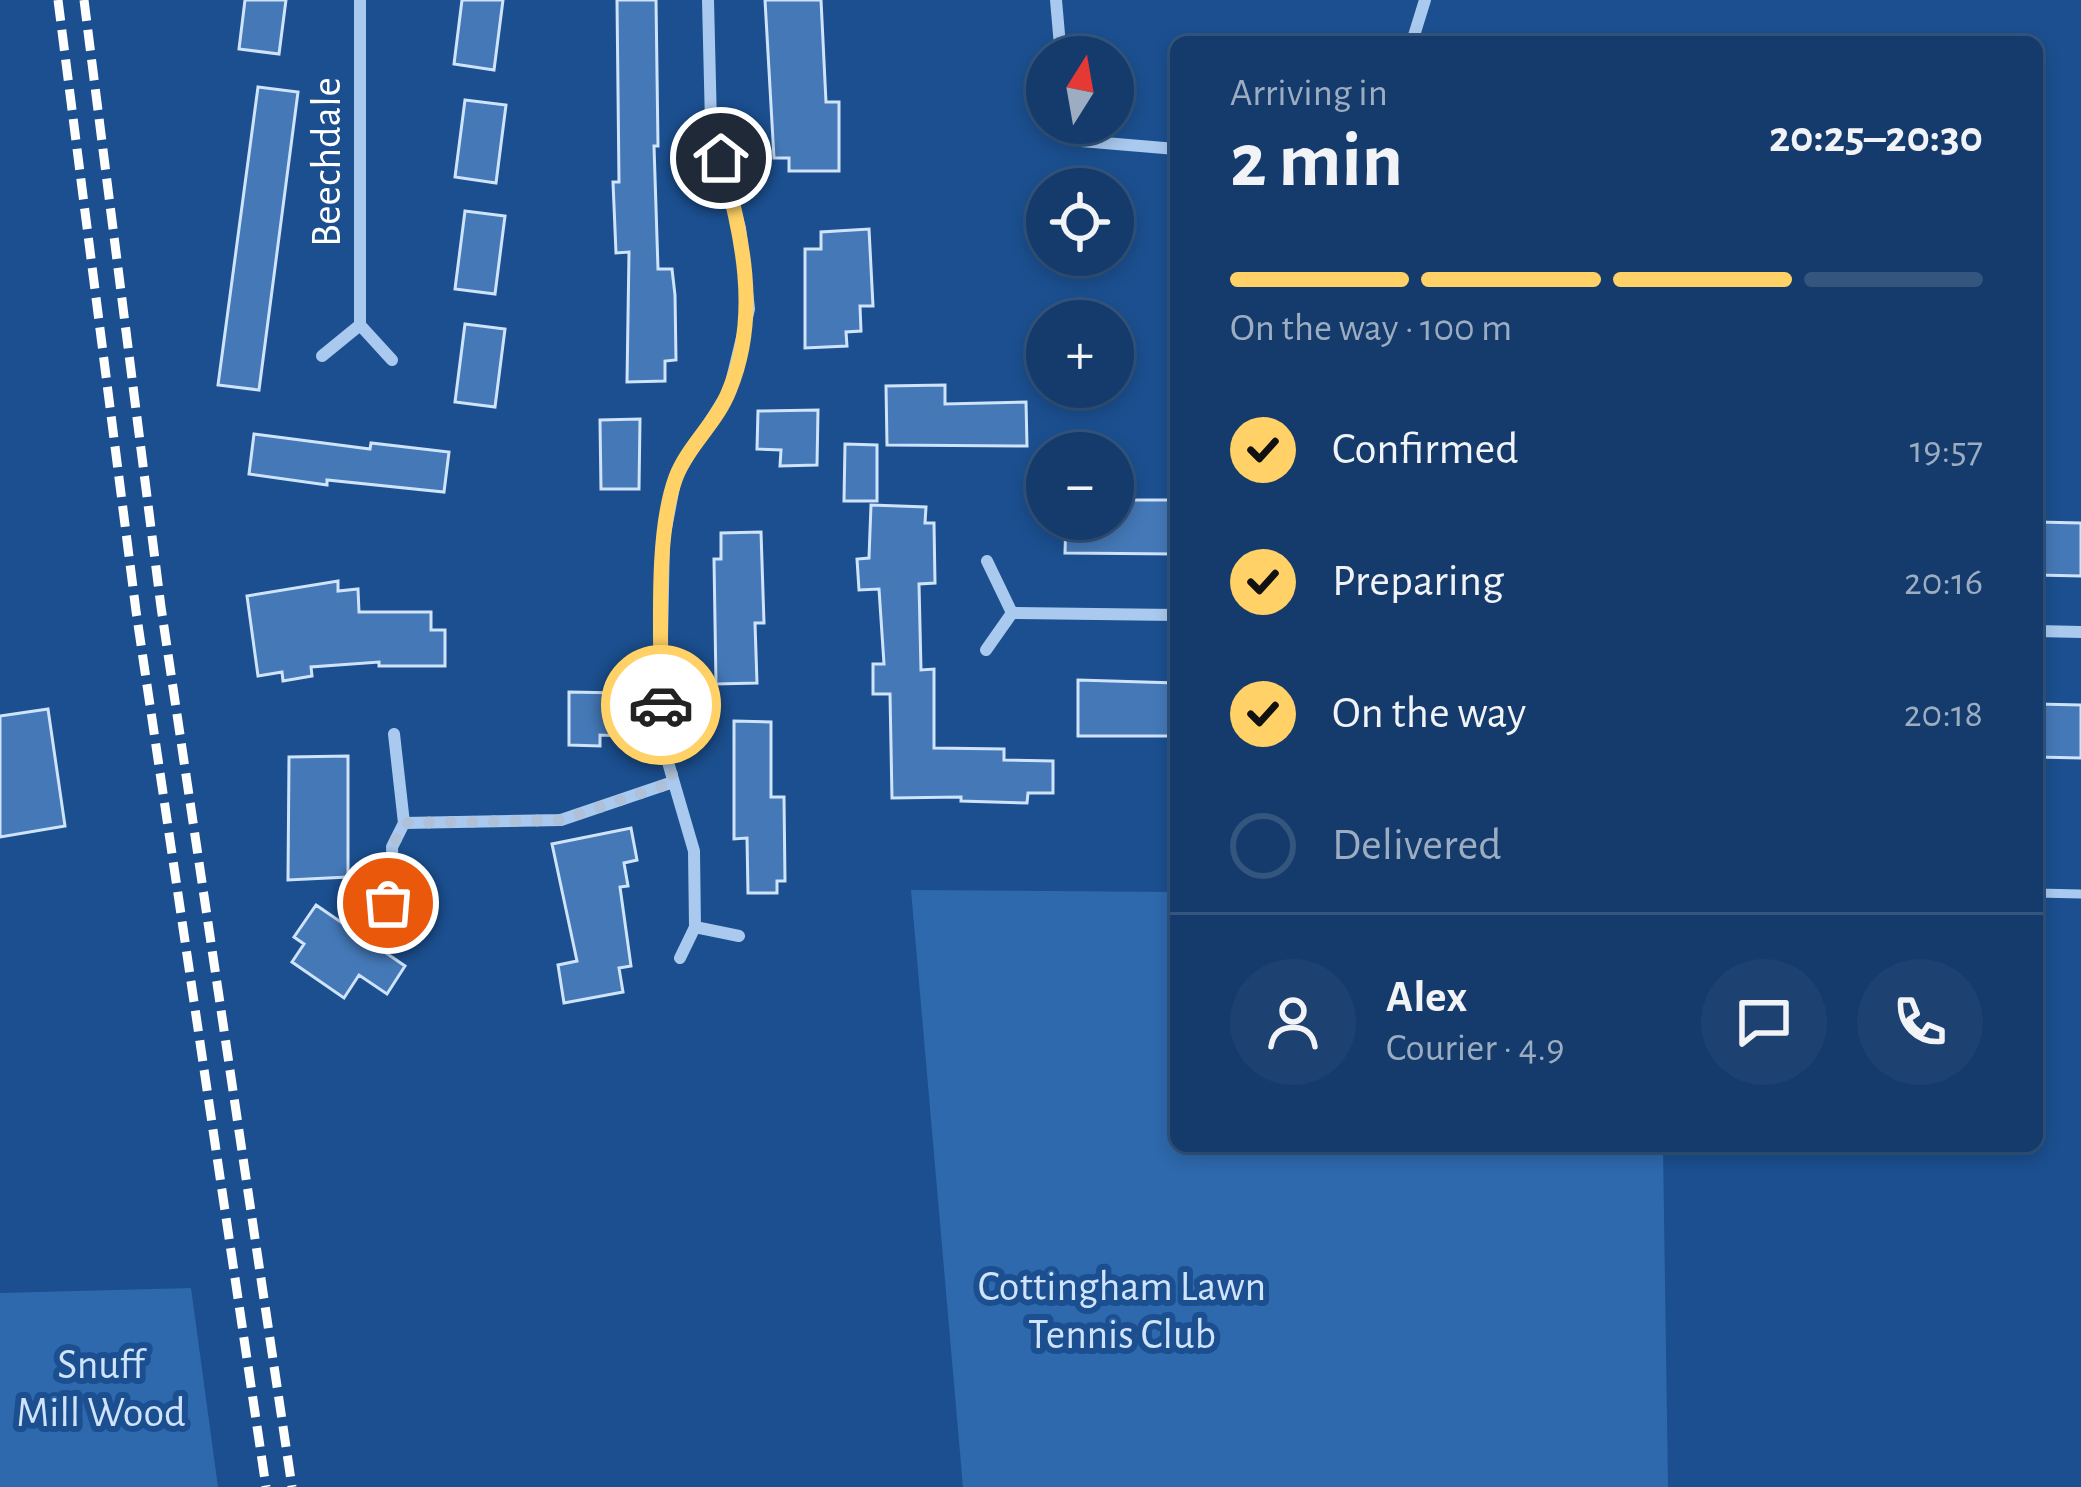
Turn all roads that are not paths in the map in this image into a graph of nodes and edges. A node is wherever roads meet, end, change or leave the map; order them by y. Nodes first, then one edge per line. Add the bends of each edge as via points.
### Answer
1 (359, 0) edge
2 (708, 0) edge
3 (1056, 0) edge
4 (1425, 0) edge
5 (1059, 36) edge
6 (1414, 36) edge
7 (1117, 144) edge
8 (1170, 148) edge
9 (360, 325) junction
10 (322, 356) dead end
11 (392, 360) dead end
12 (986, 561) dead end
13 (1012, 613) junction
14 (1170, 616) edge
15 (2043, 631) edge
16 (2081, 632) edge
17 (986, 650) dead end
18 (394, 734) dead end
19 (674, 782) junction
20 (404, 823) junction
21 (2043, 893) edge
22 (2081, 894) edge
23 (388, 903) dead end
24 (695, 926) junction
25 (739, 936) dead end
26 (680, 958) dead end

1 - 9 street, Beechdale
2 - 19 street via 711,124 740,228 748,309 729,391 676,476 664,539 661,735
3 - 5 street
4 - 6 street
7 - 8 street
9 - 10 street
9 - 11 street
12 - 13 street
13 - 14 street
13 - 17 street
15 - 16 street
18 - 20 street
19 - 20 street via 561,820
19 - 24 street via 694,851
20 - 23 street via 392,847
21 - 22 lane
24 - 25 street
24 - 26 street

